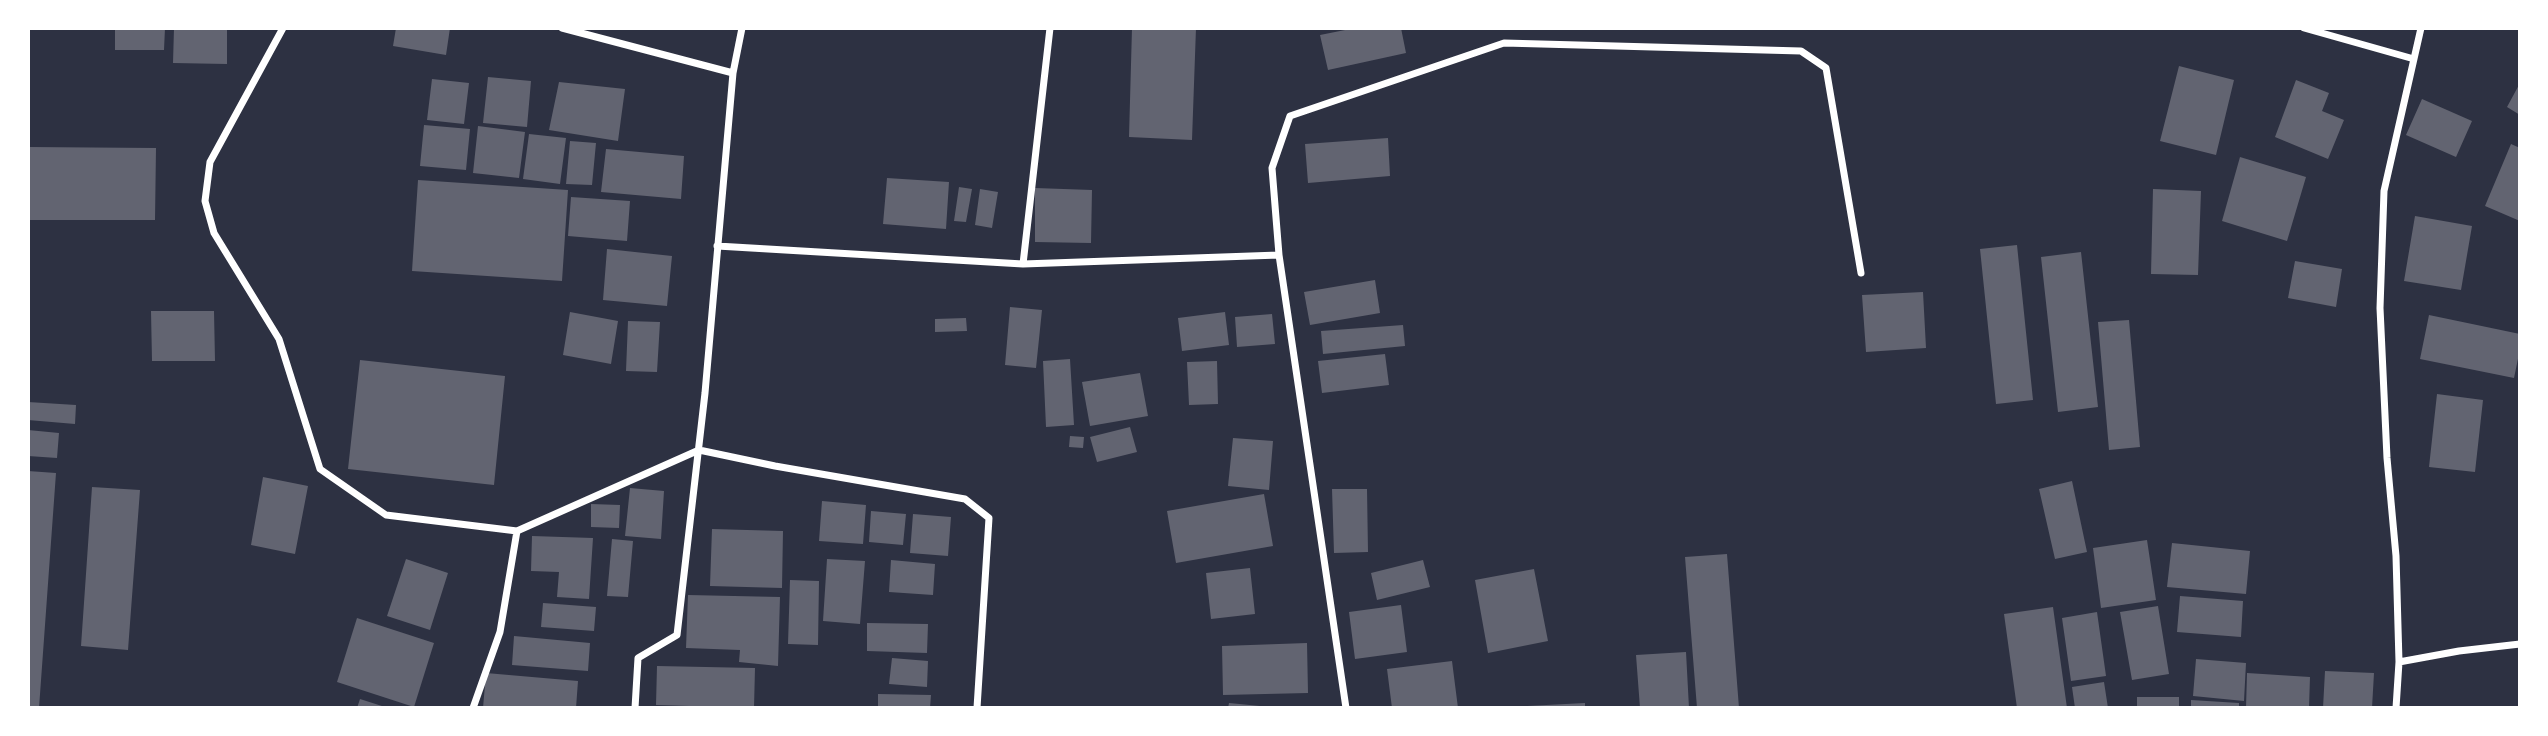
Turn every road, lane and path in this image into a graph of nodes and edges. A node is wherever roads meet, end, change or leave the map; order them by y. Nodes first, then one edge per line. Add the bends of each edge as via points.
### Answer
1 (283, 28) edge
2 (562, 28) edge
3 (742, 28) edge
4 (1049, 28) edge
5 (2304, 28) edge
6 (2421, 28) edge
7 (2414, 59) junction
8 (733, 73) junction
9 (717, 246) junction
10 (1279, 256) junction
11 (1023, 264) junction
12 (1861, 273) dead end
13 (699, 450) junction
14 (517, 531) junction
15 (2520, 644) edge
16 (2399, 662) junction
17 (473, 708) edge
18 (635, 708) edge
19 (977, 708) edge
20 (1346, 708) edge
21 (2396, 708) edge

1 - 14 street via 210,162 205,201 214,233 279,339 320,469 386,514
2 - 8 street
3 - 8 street
4 - 11 street
5 - 7 street
6 - 7 street
7 - 16 street via 2384,191 2380,308
8 - 9 street
9 - 11 street
9 - 13 street
10 - 11 street
10 - 12 street via 1272,168 1290,116 1504,43 1801,51 1826,68
10 - 20 street
13 - 14 street
13 - 18 street via 677,635 638,658
13 - 19 street via 965,499 989,518
14 - 17 street via 500,632
15 - 16 street
16 - 21 street

